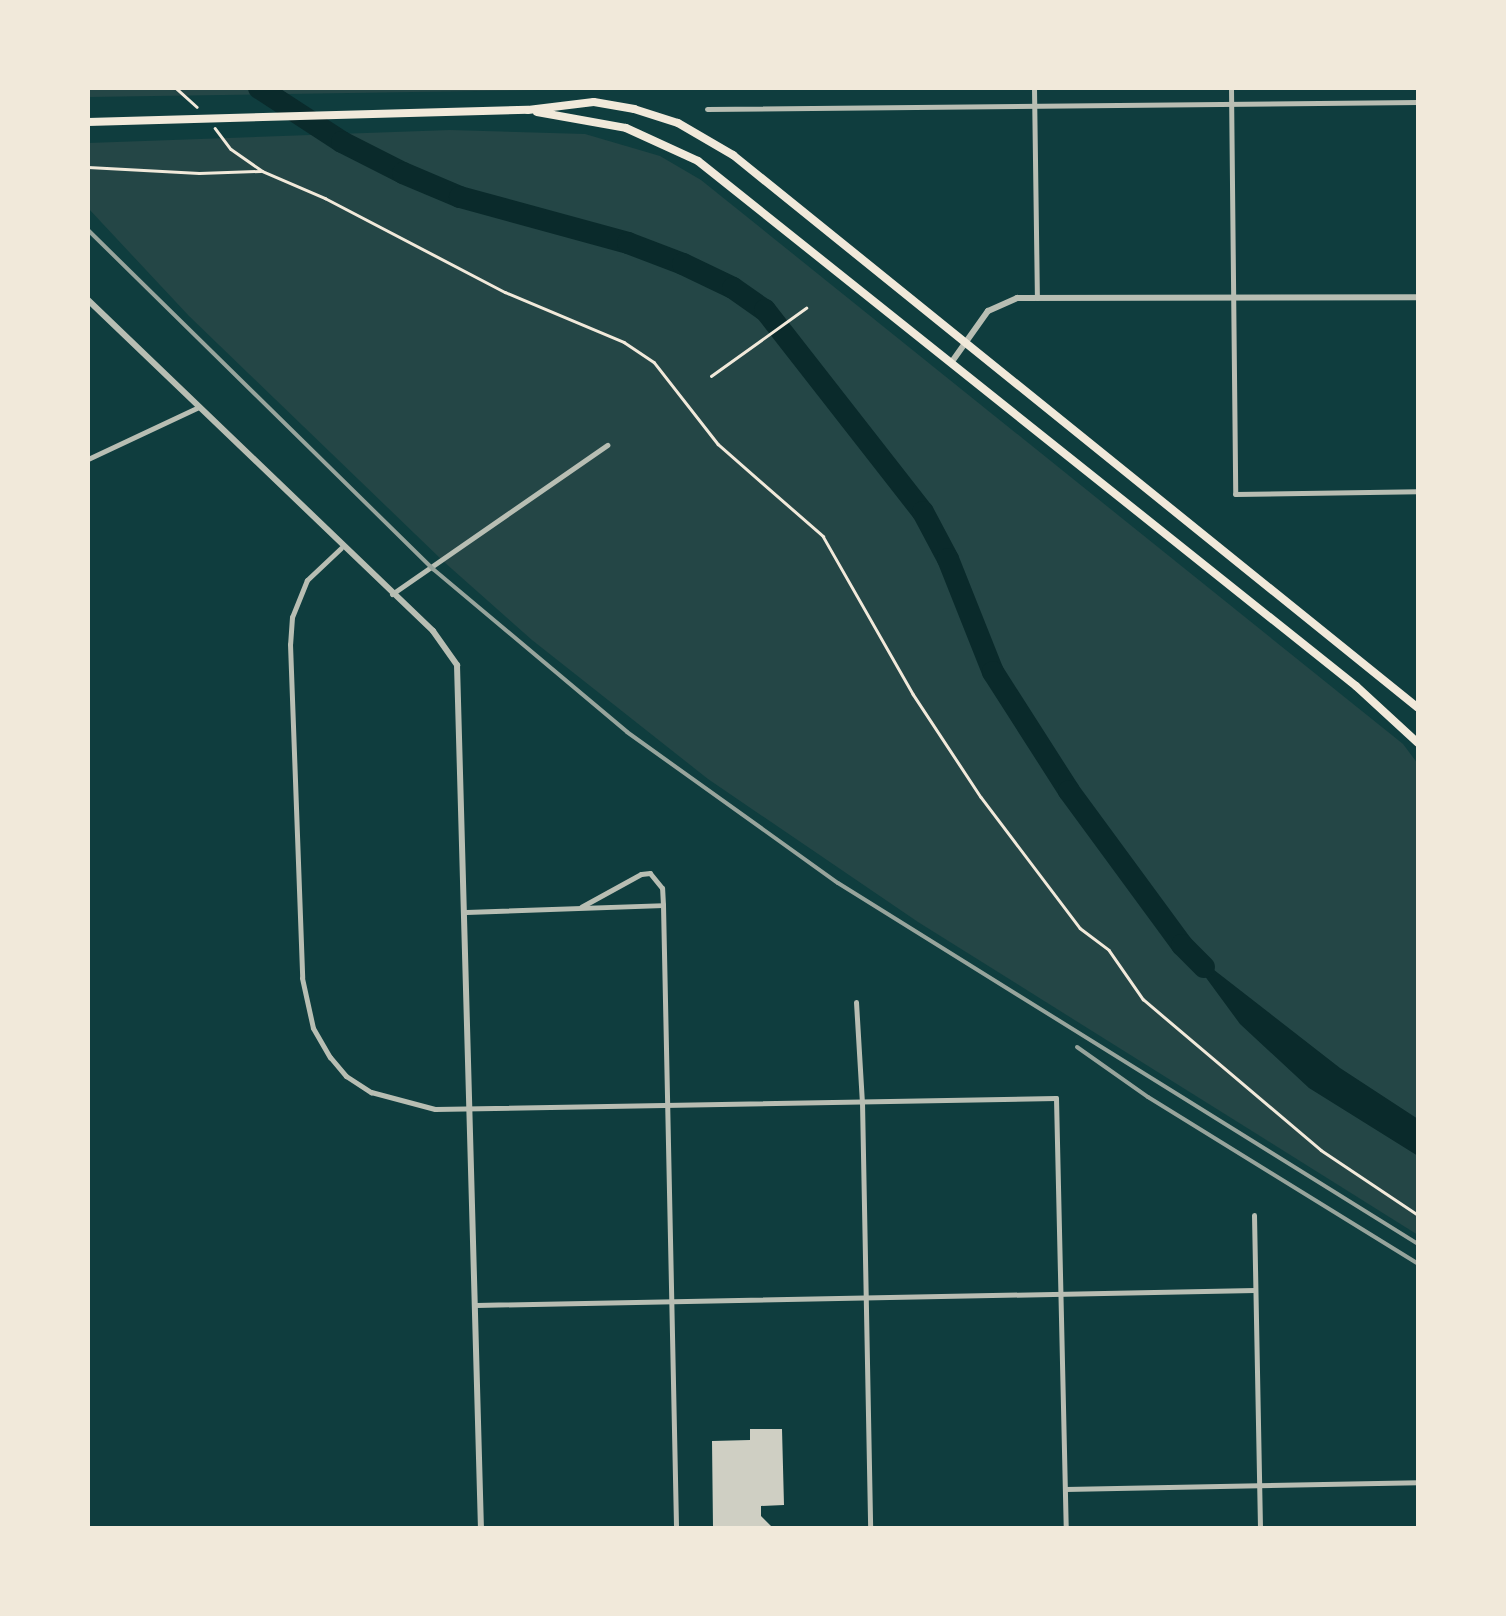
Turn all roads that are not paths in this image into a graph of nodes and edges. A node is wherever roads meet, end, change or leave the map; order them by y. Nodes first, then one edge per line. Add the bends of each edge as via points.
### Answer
1 (1034, 88) edge
2 (1232, 88) edge
3 (1418, 102) edge
4 (1232, 104) junction
5 (1034, 106) junction
6 (707, 109) dead end
7 (528, 110) junction
8 (88, 122) edge
9 (1234, 297) junction
10 (1418, 297) edge
11 (1037, 298) junction
12 (88, 300) edge
13 (966, 340) junction
14 (951, 362) junction
15 (197, 408) junction
16 (607, 445) dead end
17 (88, 459) edge
18 (1418, 491) edge
19 (341, 548) junction
20 (392, 594) junction
21 (1418, 708) edge
22 (1418, 742) edge
23 (663, 904) junction
24 (582, 908) junction
25 (466, 912) junction
26 (856, 1002) dead end
27 (862, 1102) junction
28 (667, 1107) junction
29 (471, 1109) junction
30 (1254, 1215) dead end
31 (1255, 1290) junction
32 (1060, 1293) junction
33 (865, 1296) junction
34 (670, 1302) junction
35 (476, 1305) junction
36 (1418, 1482) edge
37 (1259, 1484) junction
38 (1064, 1488) junction
39 (481, 1528) edge
40 (676, 1528) edge
41 (870, 1528) edge
42 (1066, 1528) edge
43 (1260, 1528) edge

1 - 5 street
2 - 4 street
3 - 4 street
4 - 5 street
4 - 9 street
5 - 6 street
5 - 11 street
7 - 8 main road
7 - 13 main road via 613,104 696,132
7 - 14 main road via 626,128 682,151
9 - 10 street
9 - 11 street
9 - 18 street via 1236,494
11 - 13 street via 996,304
12 - 15 street
13 - 14 street
13 - 21 main road
14 - 22 main road
15 - 17 street
15 - 19 street
16 - 20 street
19 - 20 street
19 - 29 street via 307,580 292,617 305,1002 312,1028 346,1076 397,1102
20 - 25 street via 452,653 460,682
23 - 24 street
23 - 24 street via 658,879 641,874
23 - 28 street
24 - 25 street
25 - 29 street
26 - 27 street
27 - 28 street
27 - 32 street via 1056,1098
27 - 33 street
28 - 29 street
28 - 34 street
29 - 35 street
30 - 31 street
31 - 32 street
31 - 37 street
32 - 33 street
32 - 38 street
33 - 34 street
33 - 41 street
34 - 35 street
34 - 40 street
35 - 39 street
36 - 37 street
37 - 38 street
37 - 43 street
38 - 42 street

